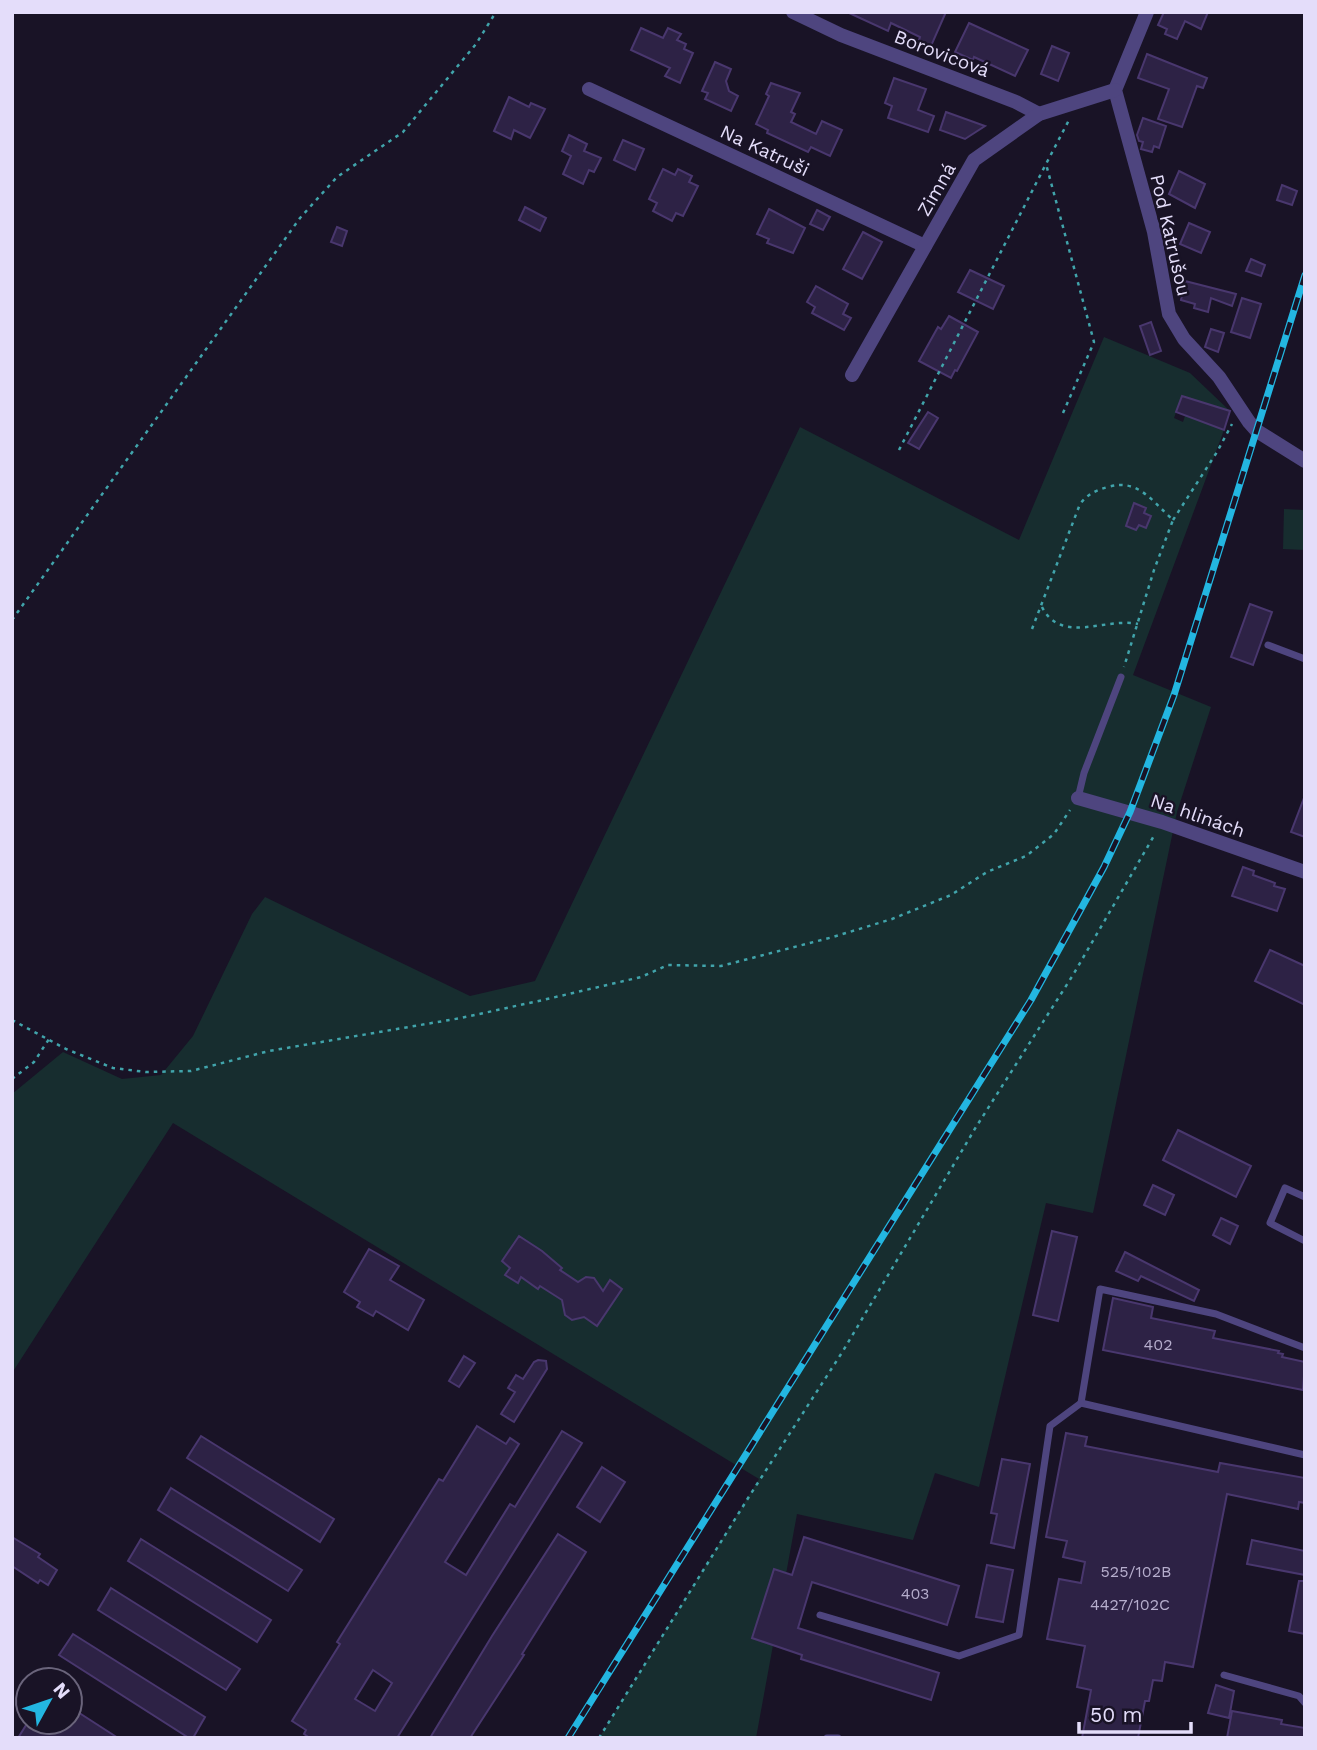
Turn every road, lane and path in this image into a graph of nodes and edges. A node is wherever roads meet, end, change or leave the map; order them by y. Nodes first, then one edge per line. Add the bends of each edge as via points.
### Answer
1 (496, 12) edge
2 (793, 12) edge
3 (1147, 12) edge
4 (589, 89) dead end
5 (1115, 90) junction
6 (1078, 102) junction
7 (1039, 114) junction
8 (1046, 164) junction
9 (925, 246) junction
10 (852, 374) dead end
11 (1241, 411) junction
12 (1063, 412) dead end
13 (899, 450) dead end
14 (1305, 461) edge
15 (1173, 520) junction
16 (1042, 606) junction
17 (12, 620) edge
18 (1138, 624) junction
19 (1032, 629) dead end
20 (1268, 645) dead end
21 (1305, 659) edge
22 (1121, 677) joint
23 (1077, 798) junction
24 (1162, 822) junction
25 (1305, 872) edge
26 (12, 1020) edge
27 (49, 1039) junction
28 (12, 1079) edge
29 (1305, 1197) edge
30 (1305, 1241) edge
31 (1305, 1348) edge
32 (1081, 1403) junction
33 (1305, 1455) edge
34 (820, 1615) dead end
35 (1224, 1675) dead end
36 (1305, 1703) edge
37 (599, 1738) edge
38 (827, 1738) edge
39 (838, 1738) edge

1 - 17 path via 403,132 337,177 300,218
2 - 7 street, Borovicová
3 - 5 street
4 - 9 street, Na Katruši
5 - 6 street, Zimná
5 - 11 street, Pod Katrušou via 1154,232 1169,314
6 - 7 street, Zimná
6 - 8 path
7 - 9 street, Zimná via 974,160
8 - 12 path via 1094,342
8 - 13 path
9 - 10 street, Zimná
11 - 14 street, Pod Katrušou via 1257,431
11 - 15 path
15 - 16 path via 1128,484 1096,490 1080,504
15 - 18 path
16 - 18 path via 1050,620 1065,626
16 - 19 path
18 - 22 path
20 - 21 lane
22 - 23 lane
23 - 24 street, Na hlinách
23 - 27 path via 1054,834 1026,856 987,872 951,895 892,919 721,966 668,965 642,977 543,1000 269,1051 191,1071 113,1068
24 - 25 street, Na hlinách
24 - 37 path via 843,1351
26 - 27 path
27 - 28 path via 34,1062
29 - 30 lane via 1285,1188 1270,1223
31 - 32 lane via 1216,1314 1100,1289
32 - 33 lane
32 - 34 lane via 1049,1426 1018,1635 959,1656
35 - 36 lane via 1300,1696
38 - 39 lane

